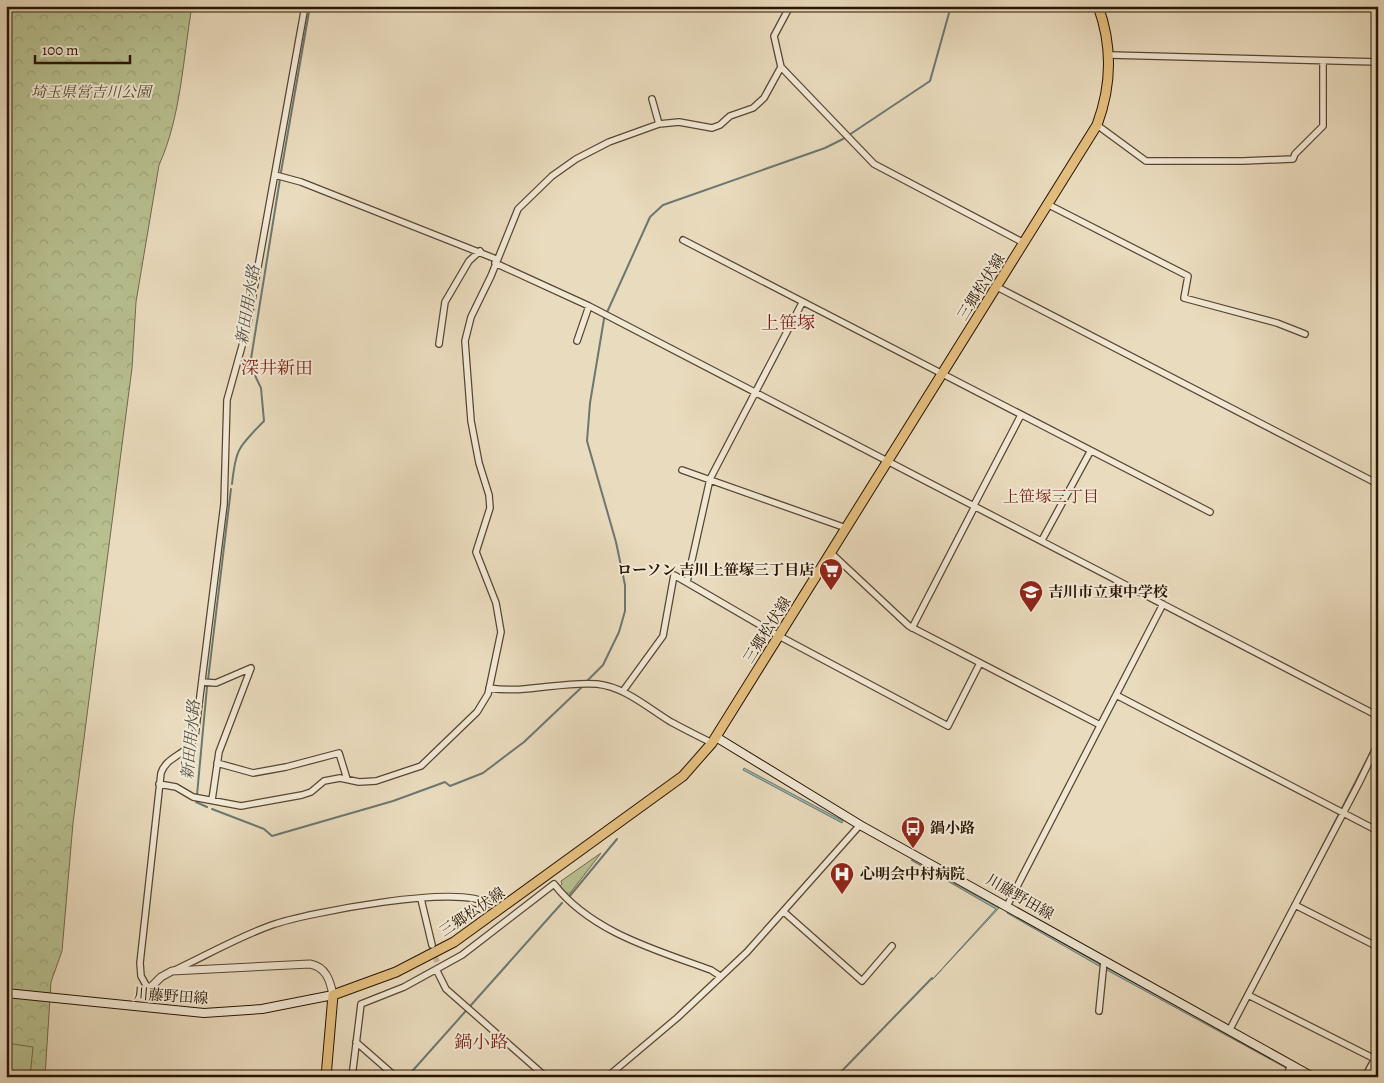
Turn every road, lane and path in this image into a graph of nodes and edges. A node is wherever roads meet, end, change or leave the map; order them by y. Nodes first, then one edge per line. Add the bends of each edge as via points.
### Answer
1 (305, 6) edge
2 (790, 6) edge
3 (996, 6) edge
4 (1035, 6) edge
5 (1098, 6) edge
6 (1110, 55) junction
7 (1323, 61) junction
8 (1378, 62) edge
9 (781, 67) junction
10 (653, 102) dead end
11 (659, 124) junction
12 (1097, 125) junction
13 (275, 175) junction
14 (1049, 205) junction
15 (683, 240) dead end
16 (1024, 244) junction
17 (480, 251) junction
18 (496, 261) junction
19 (997, 287) junction
20 (802, 303) junction
21 (589, 306) junction
22 (1305, 334) dead end
23 (577, 341) dead end
24 (438, 344) dead end
25 (943, 373) junction
26 (754, 392) junction
27 (1021, 415) junction
28 (1090, 452) junction
29 (888, 461) junction
30 (682, 470) dead end
31 (710, 479) junction
32 (1378, 484) edge
33 (974, 506) junction
34 (1210, 512) dead end
35 (846, 528) junction
36 (1042, 540) junction
37 (830, 553) junction
38 (687, 582) junction
39 (1163, 604) junction
40 (912, 628) junction
41 (779, 636) junction
42 (980, 663) junction
43 (202, 682) junction
44 (490, 688) junction
45 (623, 692) junction
46 (1116, 695) junction
47 (1378, 716) edge
48 (1100, 725) junction
49 (714, 740) junction
50 (1378, 744) edge
51 (217, 763) junction
52 (347, 779) junction
53 (159, 784) junction
54 (212, 800) junction
55 (1343, 814) junction
56 (860, 825) junction
57 (1378, 831) edge
58 (421, 899) junction
59 (488, 904) dead end
60 (1295, 905) junction
61 (1007, 906) junction
62 (784, 912) junction
63 (432, 945) tunnel mouth
64 (892, 946) dead end
65 (1378, 948) edge
66 (1104, 961) junction
67 (437, 962) tunnel mouth
68 (438, 970) junction
69 (172, 971) junction
70 (720, 976) junction
71 (147, 987) joint
72 (6, 993) edge
73 (333, 995) junction
74 (1248, 995) junction
75 (1098, 1012) dead end
76 (1229, 1031) junction
77 (356, 1042) junction
78 (1376, 1056) edge
79 (1290, 1064) junction
80 (326, 1077) edge
81 (352, 1077) edge
82 (396, 1077) edge
83 (546, 1077) edge
84 (607, 1077) edge
85 (1288, 1077) edge
86 (1313, 1077) edge
87 (1366, 1077) edge

1 - 13 street
2 - 9 street via 774,36
3 - 4 street
5 - 6 main road, 三郷松伏線
6 - 7 street
6 - 12 main road, 三郷松伏線 via 1108,86
7 - 8 street
7 - 12 street via 1323,126 1293,159 1146,161
9 - 11 street via 759,103 730,116 720,125 705,129 679,122
9 - 16 street via 874,164
10 - 11 street
11 - 18 street via 609,142 552,176 518,209
12 - 14 main road, 三郷松伏線
13 - 17 street
13 - 43 street via 247,328 227,400 224,425 226,486
14 - 16 main road, 三郷松伏線
14 - 22 street via 1188,276 1184,298 1277,323
15 - 20 street
16 - 19 main road, 三郷松伏線
17 - 18 street
17 - 24 street via 469,261 445,302
18 - 21 street
18 - 44 street via 471,317 465,341 471,421 490,508 476,552 496,603 501,632
19 - 25 main road, 三郷松伏線
19 - 32 street
20 - 25 street
20 - 26 street
21 - 23 street
21 - 26 street
25 - 27 street
25 - 29 main road, 三郷松伏線
26 - 29 street
26 - 31 street
27 - 28 street
27 - 33 street
28 - 34 street
28 - 36 street
29 - 33 street
29 - 35 main road, 三郷松伏線
30 - 31 street
31 - 35 street
31 - 38 street
33 - 36 street
33 - 40 street
35 - 37 main road, 三郷松伏線
36 - 39 street
37 - 40 street
37 - 41 main road, 三郷松伏線
38 - 41 street
38 - 45 street via 674,575 663,636
39 - 46 street
39 - 47 street
40 - 42 street
41 - 42 street via 948,726
41 - 49 main road, 三郷松伏線
42 - 48 street
43 - 51 street via 216,683 251,668
43 - 53 street via 193,741 164,766
44 - 45 street via 518,690 596,684
44 - 52 street via 477,712 421,766 376,780 359,782
45 - 49 street via 673,722
46 - 48 street
46 - 55 street
48 - 61 street
49 - 56 main road, 川藤野田線
49 - 73 main road, 三郷松伏線 via 692,768 672,784 454,942 396,972
50 - 55 street
51 - 52 street via 253,773 339,753
51 - 54 street
52 - 54 street via 324,781 302,795 245,806
53 - 54 street via 176,787 193,797
53 - 71 street via 140,963 141,976
55 - 57 street
55 - 60 street
56 - 61 main road, 川藤野田線
56 - 62 street
58 - 59 street via 475,898
58 - 63 street
58 - 69 street via 304,915 251,933
60 - 65 street
60 - 74 street
61 - 66 main road, 川藤野田線
62 - 64 street via 862,981
62 - 70 street via 748,952
66 - 75 street
66 - 76 main road, 川藤野田線
67 - 68 street
68 - 70 street via 494,932 554,884 571,903 621,935
68 - 77 street via 360,1004
68 - 83 street via 446,989
69 - 71 street
69 - 73 street via 310,964 318,966 326,974
70 - 84 street via 677,1018
72 - 73 main road, 川藤野田線 via 165,1010 232,1012
73 - 80 main road
74 - 76 street
74 - 78 street
76 - 79 main road, 川藤野田線
77 - 81 street
77 - 82 street
78 - 87 street
79 - 85 street
79 - 86 main road, 川藤野田線

